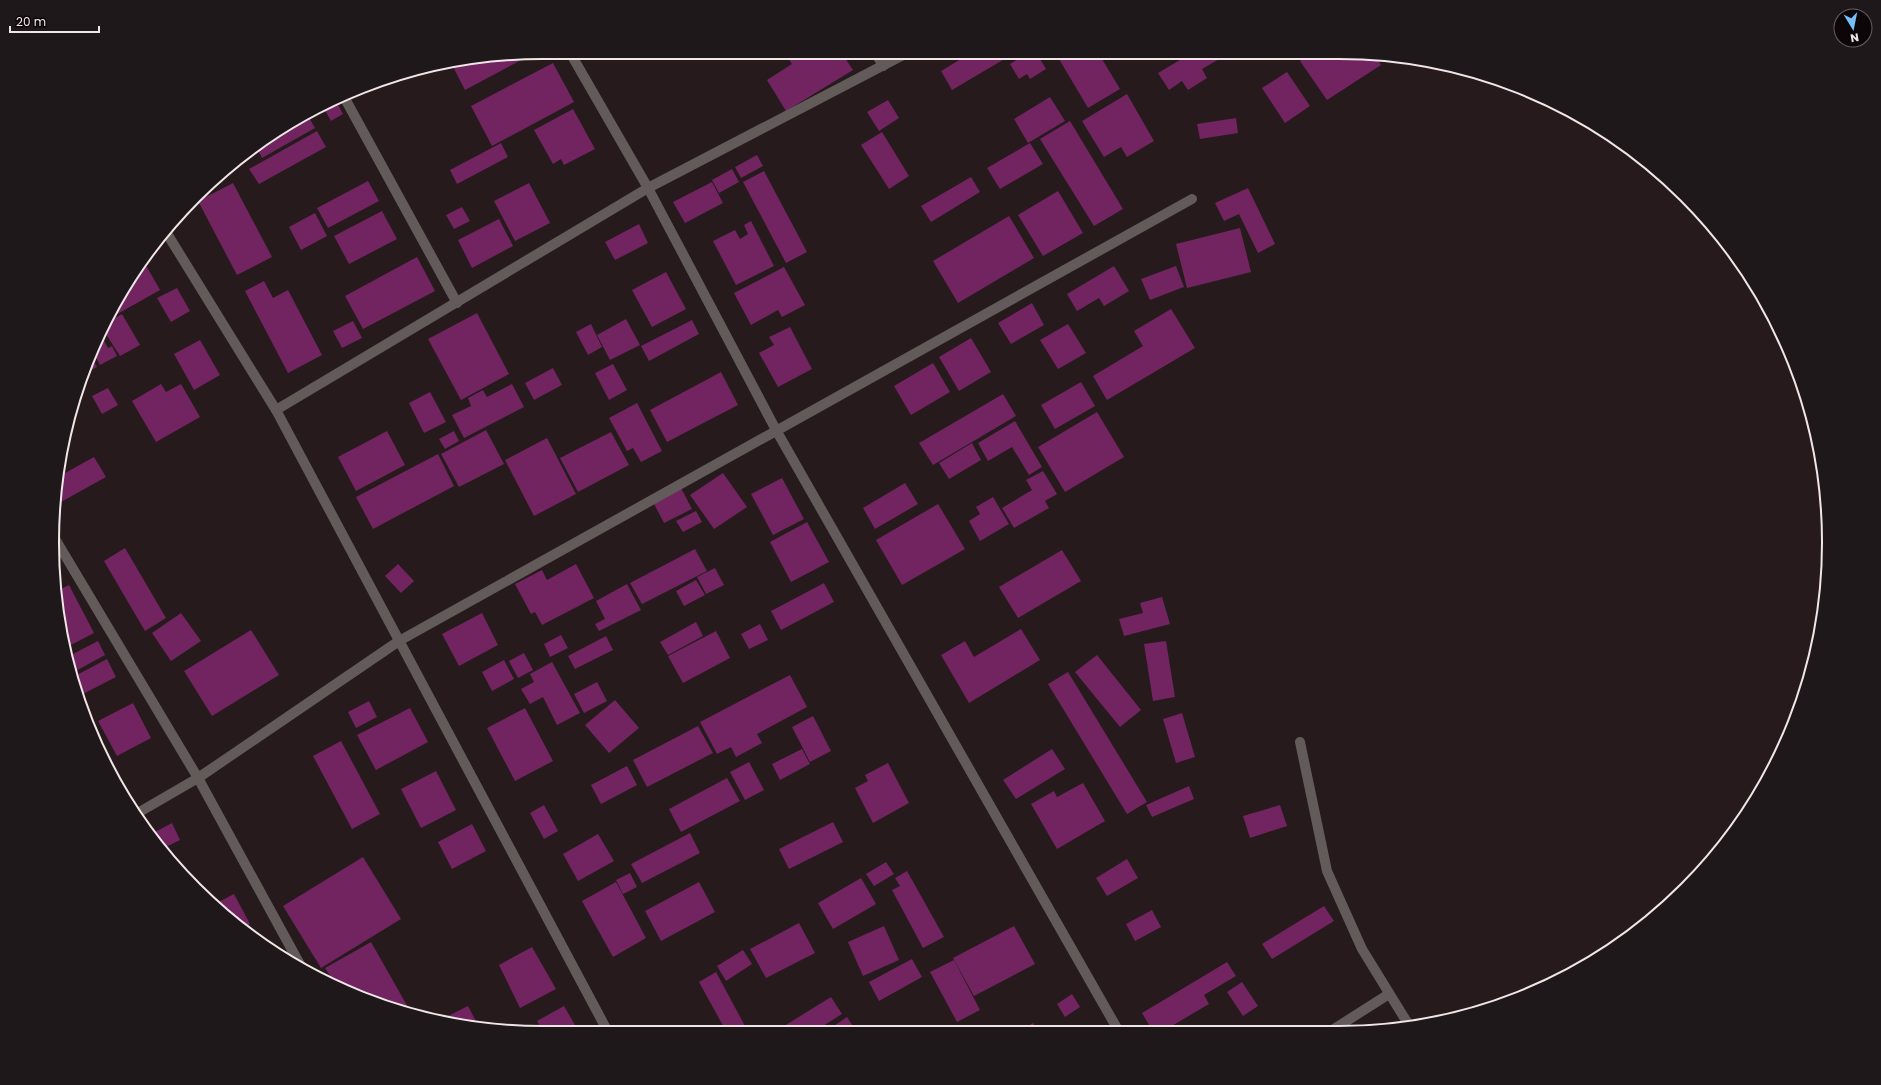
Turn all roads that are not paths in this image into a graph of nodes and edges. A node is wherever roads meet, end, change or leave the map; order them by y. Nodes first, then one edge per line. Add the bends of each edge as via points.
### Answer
1 (574, 59) edge
2 (879, 59) edge
3 (896, 59) edge
4 (883, 66) junction
5 (346, 101) edge
6 (648, 188) junction
7 (1192, 199) dead end
8 (169, 236) edge
9 (457, 303) junction
10 (276, 410) junction
11 (776, 430) junction
12 (59, 546) edge
13 (399, 641) junction
14 (1300, 742) dead end
15 (198, 778) junction
16 (140, 811) edge
17 (297, 958) edge
18 (1388, 994) junction
19 (1406, 1021) edge
20 (605, 1026) edge
21 (1116, 1026) edge
22 (1339, 1026) edge

1 - 6 street
2 - 4 street
3 - 4 street
4 - 6 street
5 - 9 street
6 - 9 street
6 - 11 street
7 - 11 street
8 - 10 street
9 - 10 street
10 - 13 street
11 - 13 street
11 - 21 street
12 - 15 street
13 - 15 street
13 - 20 street
14 - 18 street via 1327,871 1362,949
15 - 16 street
15 - 17 street
18 - 19 street
18 - 22 street

